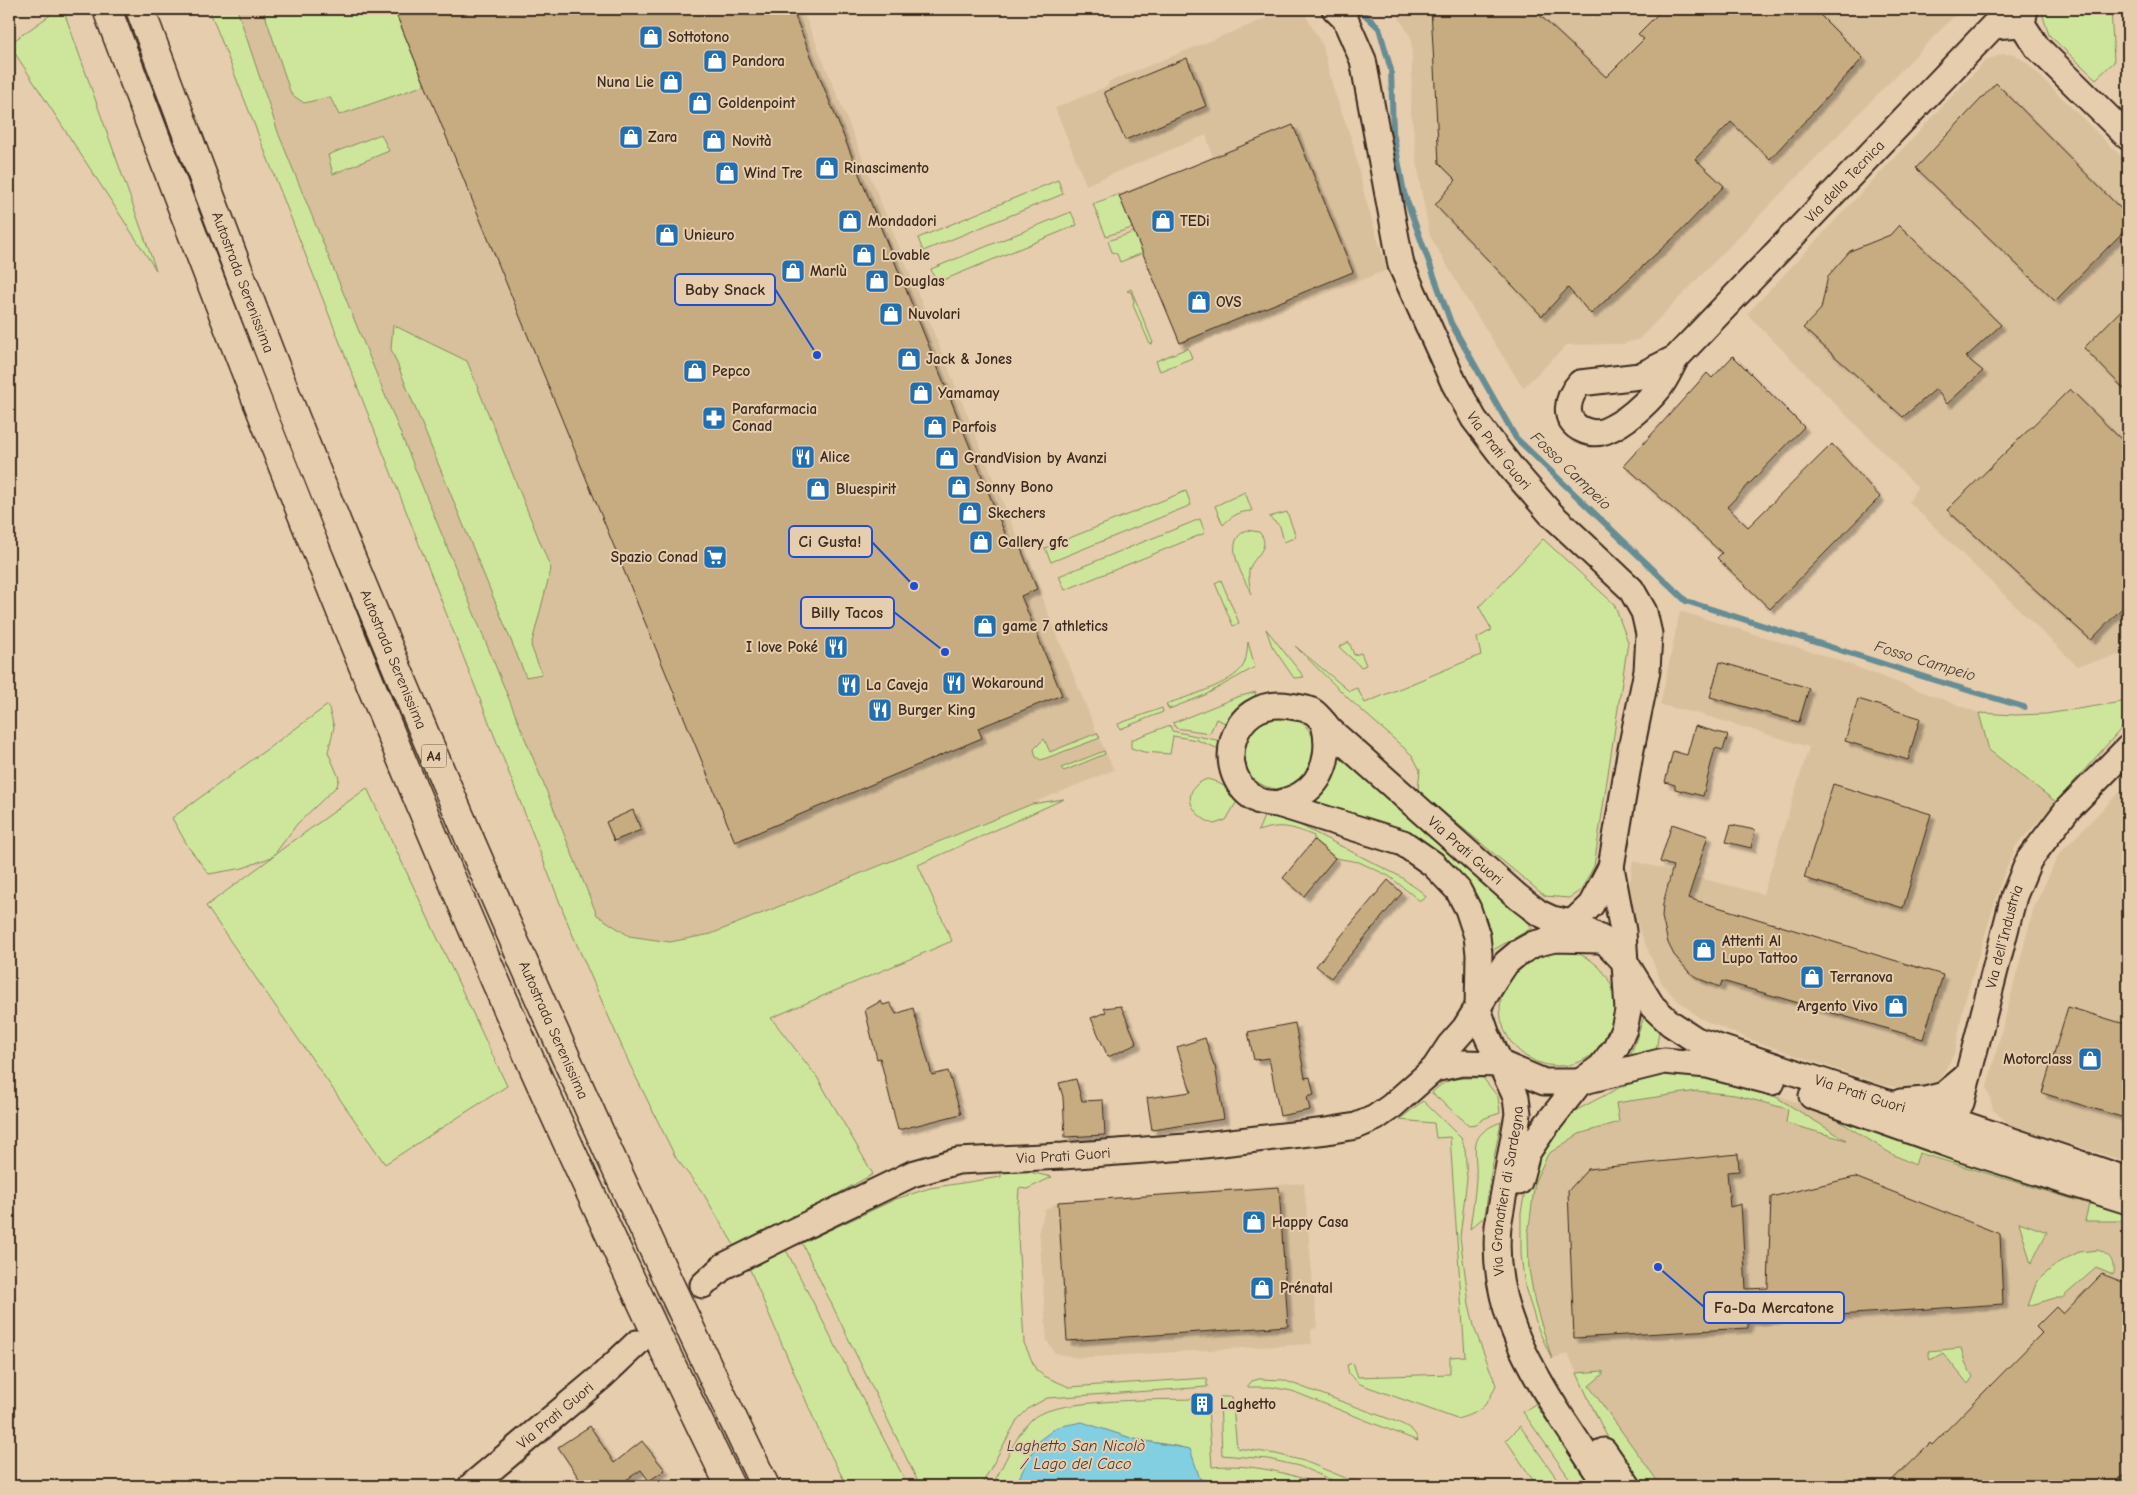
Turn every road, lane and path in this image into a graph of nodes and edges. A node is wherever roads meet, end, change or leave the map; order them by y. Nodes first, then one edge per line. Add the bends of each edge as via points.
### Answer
1 (107, 9) edge
2 (140, 9) edge
3 (1335, 9) edge
4 (2023, 16) edge
5 (2128, 137) edge
6 (1676, 358) dead end
7 (1324, 723) junction
8 (2128, 748) edge
9 (1278, 804) junction
10 (1611, 867) junction
11 (1572, 923) junction
12 (1476, 936) joint
13 (1604, 940) junction
14 (1625, 962) junction
15 (1478, 1009) junction
16 (1500, 1064) junction
17 (1434, 1069) junction
18 (1968, 1075) junction
19 (1590, 1080) junction
20 (1776, 1083) junction
21 (1888, 1103) junction
22 (1945, 1118) junction
23 (2128, 1180) edge
24 (2128, 1200) edge
25 (703, 1285) tunnel mouth
26 (637, 1343) tunnel mouth
27 (472, 1486) edge
28 (730, 1486) edge
29 (766, 1486) edge
30 (1608, 1486) edge
31 (1628, 1486) edge

1 - 28 highway, Autostrada Serenissima / A4 via 229,331 468,918 658,1338
2 - 29 highway, Autostrada Serenissima / A4 via 243,284 365,592 495,901 685,1321
3 - 10 street, Via Prati Guori via 1345,19 1363,60 1401,266 1454,383 1474,419 1513,470 1552,514 1631,589 1644,612 1649,634 1646,671
4 - 5 street, Via della Tecnica via 2037,47
4 - 6 street, Via della Tecnica via 1993,26
7 - 9 street via 1328,738 1323,772 1300,795
7 - 9 street, Via Prati Guori via 1312,711 1280,704 1258,708 1240,724 1231,747 1233,775 1246,793 1261,802
7 - 11 street, Via Prati Guori via 1518,897 1539,913
8 - 18 street, Via dell'Industria via 2067,810 2028,860 2014,896
9 - 12 street, Via Prati Guori via 1403,844 1433,864 1458,890
10 - 11 street, Via Prati Guori via 1591,905
10 - 14 street, Via Prati Guori via 1623,931
11 - 13 street, Via Prati Guori
12 - 15 street, Via Granatieri di Sardegna via 1479,954
13 - 14 street, Via Prati Guori
13 - 15 street via 1555,939 1534,944 1506,964
14 - 19 street via 1628,1011 1624,1029 1616,1048
14 - 21 street, Via Prati Guori via 1652,1006 1696,1040
15 - 16 street, Via Granatieri di Sardegna
15 - 17 street
16 - 17 street via 1462,1062
16 - 19 street via 1544,1082
16 - 30 street, Via Granatieri di Sardegna via 1516,1097 1518,1114 1496,1244 1501,1286 1511,1326 1545,1391
17 - 25 street, Via Prati Guori via 1392,1106 1356,1126 1186,1147 958,1161 912,1174 724,1266
18 - 21 street via 1944,1095
18 - 22 street, Via dell'Industria via 1961,1103
19 - 20 street, Via Prati Guori via 1664,1060 1707,1065
19 - 31 street via 1563,1101 1528,1153 1514,1216 1515,1272 1526,1320 1557,1382
20 - 22 street via 1810,1087 1916,1120
20 - 24 street, Via Prati Guori via 1959,1148
21 - 22 street, Via Prati Guori
22 - 23 street, Via Prati Guori
26 - 27 street, Via Prati Guori

